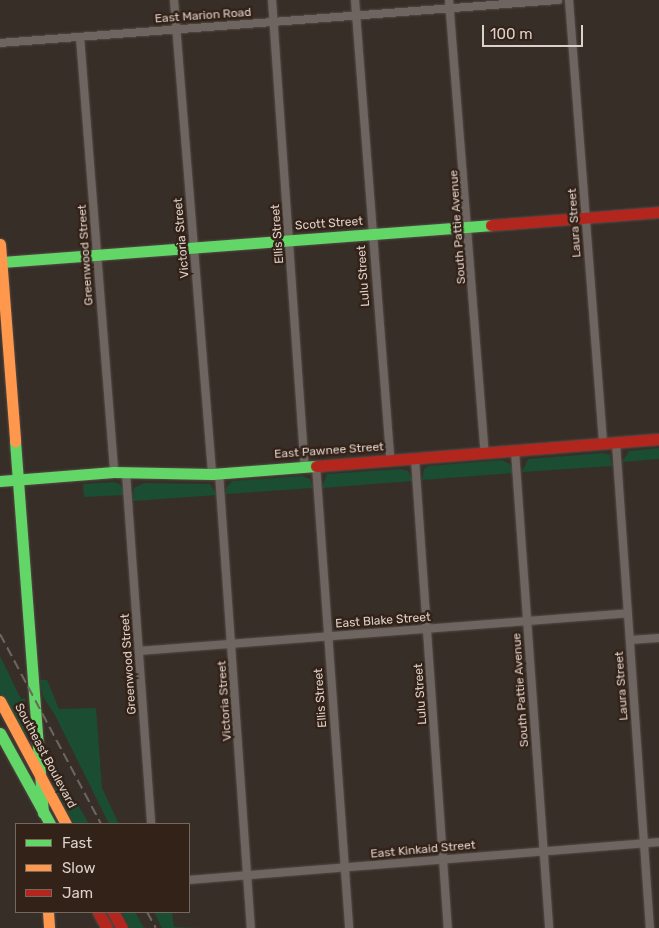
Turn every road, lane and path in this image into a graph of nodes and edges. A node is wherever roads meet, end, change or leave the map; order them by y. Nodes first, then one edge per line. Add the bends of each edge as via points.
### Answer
1 (174, 0) edge
2 (272, 0) edge
3 (355, 0) edge
4 (558, 0) edge
5 (569, 0) edge
6 (450, 4) edge
7 (356, 16) junction
8 (274, 22) junction
9 (176, 29) junction
10 (80, 37) junction
11 (0, 43) edge
12 (659, 212) edge
13 (586, 218) junction
14 (469, 227) junction
15 (372, 235) junction
16 (290, 241) junction
17 (0, 244) edge
18 (194, 248) junction
19 (97, 256) junction
20 (1, 262) junction
21 (2, 315) edge
22 (659, 439) edge
23 (616, 443) junction
24 (603, 444) junction
25 (515, 451) junction
26 (485, 453) junction
27 (415, 459) junction
28 (390, 460) junction
29 (311, 466) junction
30 (114, 472) junction
31 (126, 473) junction
32 (215, 474) junction
33 (16, 479) junction
34 (0, 481) edge
35 (628, 613) junction
36 (527, 621) junction
37 (427, 629) junction
38 (328, 636) junction
39 (659, 638) edge
40 (630, 640) junction
41 (232, 644) junction
42 (139, 651) junction
43 (0, 701) edge
44 (1, 737) edge
45 (42, 780) junction
46 (44, 818) edge
47 (65, 823) edge
48 (151, 823) edge
49 (659, 842) edge
50 (644, 843) junction
51 (544, 852) junction
52 (444, 860) junction
53 (345, 868) junction
54 (248, 875) junction
55 (190, 880) edge
56 (48, 913) edge
57 (99, 913) edge
58 (114, 913) edge
59 (49, 928) edge
60 (107, 928) edge
61 (122, 928) edge
62 (251, 928) edge
63 (349, 928) edge
64 (448, 928) edge
65 (549, 928) edge
66 (650, 928) edge

1 - 9 street, Victoria Street
2 - 8 street, Ellis Street
3 - 7 street, Lulu Street
4 - 6 street, East Marion Road
5 - 13 street, Laura Street
6 - 7 street, East Marion Road
6 - 14 street, South Pattie Avenue
7 - 8 street, East Marion Road
7 - 15 street, Lulu Street
8 - 9 street, East Marion Road
8 - 16 street, Ellis Street
9 - 10 street, East Marion Road
9 - 18 street, Victoria Street
10 - 11 street, East Marion Road
10 - 19 street, Greenwood Street
12 - 13 street, Scott Street
13 - 14 street, Scott Street
13 - 24 street, Laura Street
14 - 15 street, Scott Street
14 - 26 street, South Pattie Avenue
15 - 16 street, Scott Street
15 - 28 street, Lulu Street
16 - 18 street, Scott Street
16 - 29 street, Ellis Street
17 - 20 street
18 - 19 street, Scott Street
18 - 32 street, Victoria Street
19 - 20 street, Scott Street
19 - 30 street, Greenwood Street
20 - 21 street
21 - 33 street
22 - 23 street, East Pawnee Street
23 - 24 street, East Pawnee Street
23 - 35 street, Laura Street
24 - 25 street, East Pawnee Street
25 - 26 street, East Pawnee Street
25 - 36 street, South Pattie Avenue
26 - 27 street, East Pawnee Street
27 - 28 street, East Pawnee Street
27 - 37 street, Lulu Street
28 - 29 street, East Pawnee Street
29 - 32 street, East Pawnee Street
29 - 38 street, Ellis Street
30 - 31 street, East Pawnee Street
30 - 33 street, East Pawnee Street
31 - 32 street, East Pawnee Street
31 - 42 street, Greenwood Street
32 - 41 street, Victoria Street
33 - 34 street, East Pawnee Street
33 - 45 street
35 - 36 street, East Blake Street
35 - 40 street, Laura Street
36 - 37 street, East Blake Street
36 - 51 street, South Pattie Avenue
37 - 38 street, East Blake Street
37 - 52 street, Lulu Street
38 - 41 street, East Blake Street
38 - 53 street, Ellis Street
39 - 40 street
40 - 50 street, Laura Street
41 - 42 street, East Blake Street
41 - 54 street, Victoria Street
42 - 48 street, Greenwood Street
43 - 45 street, Southeast Boulevard
44 - 46 street
45 - 46 street
45 - 47 street, Southeast Boulevard
49 - 50 street, East Kinkaid Street
50 - 51 street, East Kinkaid Street
50 - 66 street, Laura Street
51 - 52 street, East Kinkaid Street
51 - 65 street, South Pattie Avenue
52 - 53 street, East Kinkaid Street
52 - 64 street, Lulu Street
53 - 54 street, East Kinkaid Street
53 - 63 street, Ellis Street
54 - 55 street, East Kinkaid Street
54 - 62 street, Victoria Street
56 - 59 street
57 - 60 street
58 - 61 street

